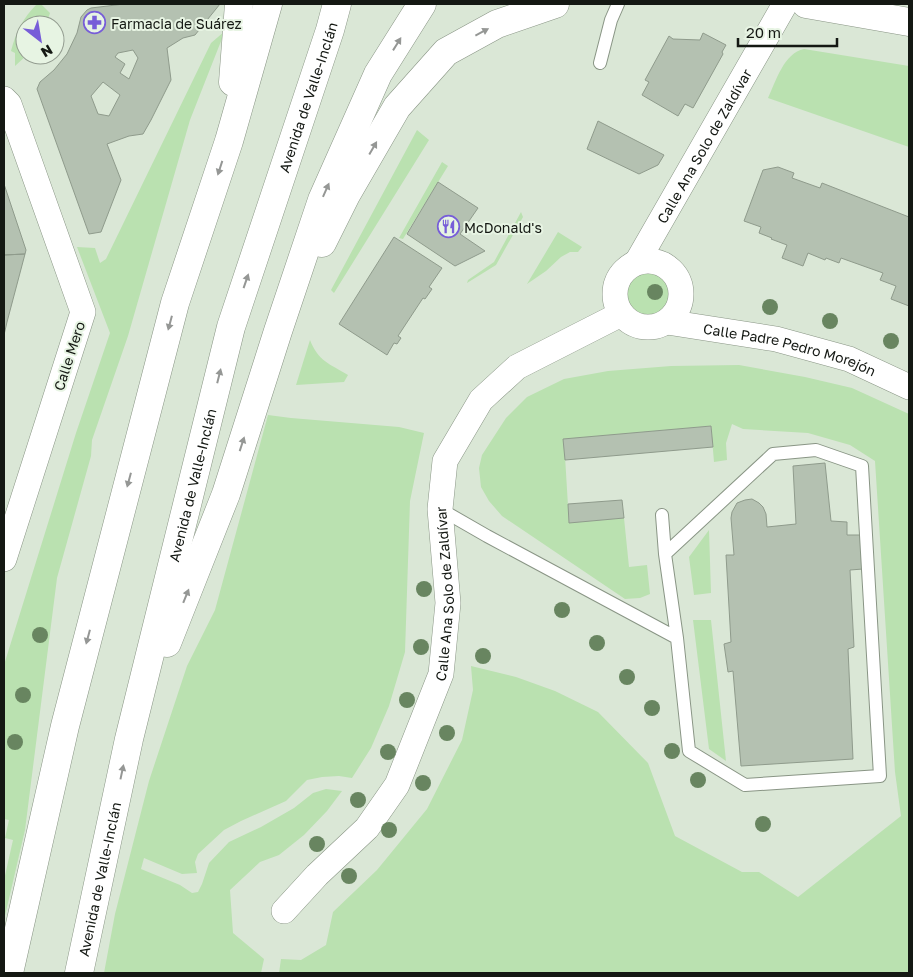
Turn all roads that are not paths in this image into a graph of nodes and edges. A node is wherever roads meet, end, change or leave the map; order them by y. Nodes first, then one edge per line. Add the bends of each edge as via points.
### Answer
1 (239, 4) edge
2 (268, 4) edge
3 (337, 4) edge
4 (422, 4) edge
5 (555, 4) edge
6 (618, 4) edge
7 (785, 4) edge
8 (806, 4) edge
9 (909, 22) edge
10 (600, 63) dead end
11 (4, 99) edge
12 (229, 141) junction
13 (637, 262) junction
14 (621, 314) junction
15 (667, 322) junction
16 (278, 331) junction
17 (909, 387) edge
18 (440, 508) junction
19 (662, 515) dead end
20 (665, 554) junction
21 (4, 559) edge
22 (677, 638) junction
23 (129, 740) junction
24 (284, 911) dead end
25 (9, 973) edge
26 (79, 973) edge

1 - 12 main road
2 - 12 main road
23 -> 3 main road, Avenida de Valle-Inclán via 231,327
16 -> 4 main road via 322,200 378,74
16 -> 5 main road via 346,195 397,107 446,52 497,24
6 - 10 lane
7 - 13 street, Calle Ana Solo de Zaldívar
8 - 9 main road
11 - 21 street, Calle Mero via 9,104 83,312
12 -> 25 main road via 173,313 65,726
13 - 14 street via 624,270 616,284 615,299
13 - 15 street via 656,261 672,271 681,288 678,307
14 - 15 street via 642,326
14 - 18 street, Calle Ana Solo de Zaldívar via 517,366 481,400 445,461
15 - 17 street, Calle Padre Pedro Morejón via 776,340 849,359
23 -> 16 main road via 226,494
18 - 22 lane
18 - 24 street, Calle Ana Solo de Zaldívar via 448,603 441,674 397,785 367,828
19 - 20 lane
20 - 22 lane
20 - 22 lane via 773,454 816,450 862,466 880,776 745,785 689,751
26 -> 23 main road, Avenida de Valle-Inclán

